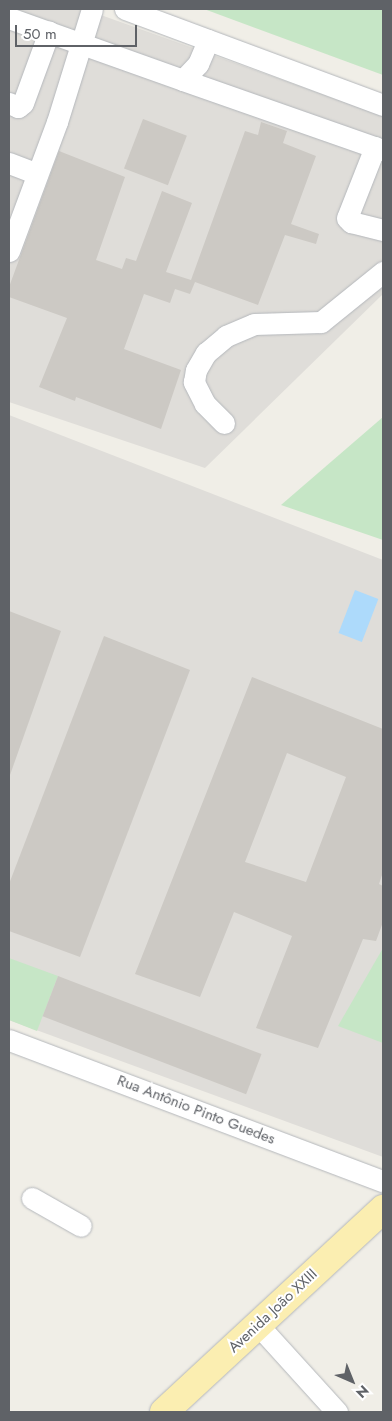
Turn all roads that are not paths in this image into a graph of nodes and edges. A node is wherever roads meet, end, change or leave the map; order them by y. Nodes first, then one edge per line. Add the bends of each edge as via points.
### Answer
1 (92, 9) edge
2 (125, 9) edge
3 (9, 18) edge
4 (49, 32) junction
5 (208, 40) junction
6 (81, 43) junction
7 (183, 80) junction
8 (9, 103) edge
9 (383, 105) edge
10 (379, 148) edge
11 (9, 163) edge
12 (37, 174) junction
13 (383, 230) edge
14 (9, 251) edge
15 (383, 272) edge
16 (224, 423) dead end
17 (9, 1040) edge
18 (383, 1181) edge
19 (32, 1198) dead end
20 (383, 1209) edge
21 (81, 1226) dead end
22 (258, 1324) junction
23 (164, 1412) edge
24 (337, 1412) edge

1 - 6 street
2 - 5 street
3 - 4 street
4 - 6 street
4 - 8 street via 23,103 18,107
5 - 7 street via 198,64
5 - 9 street
6 - 7 street
6 - 12 street
7 - 10 street
10 - 13 street via 347,218 351,222
11 - 12 street
12 - 14 street
15 - 16 street via 322,322 254,324 226,336 206,353 196,370 194,382 205,404
17 - 18 street, Rua Antônio Pinto Guedes
19 - 21 street
20 - 22 main road, Avenida João XXIII
22 - 23 main road, Avenida João XXIII
22 - 24 street

